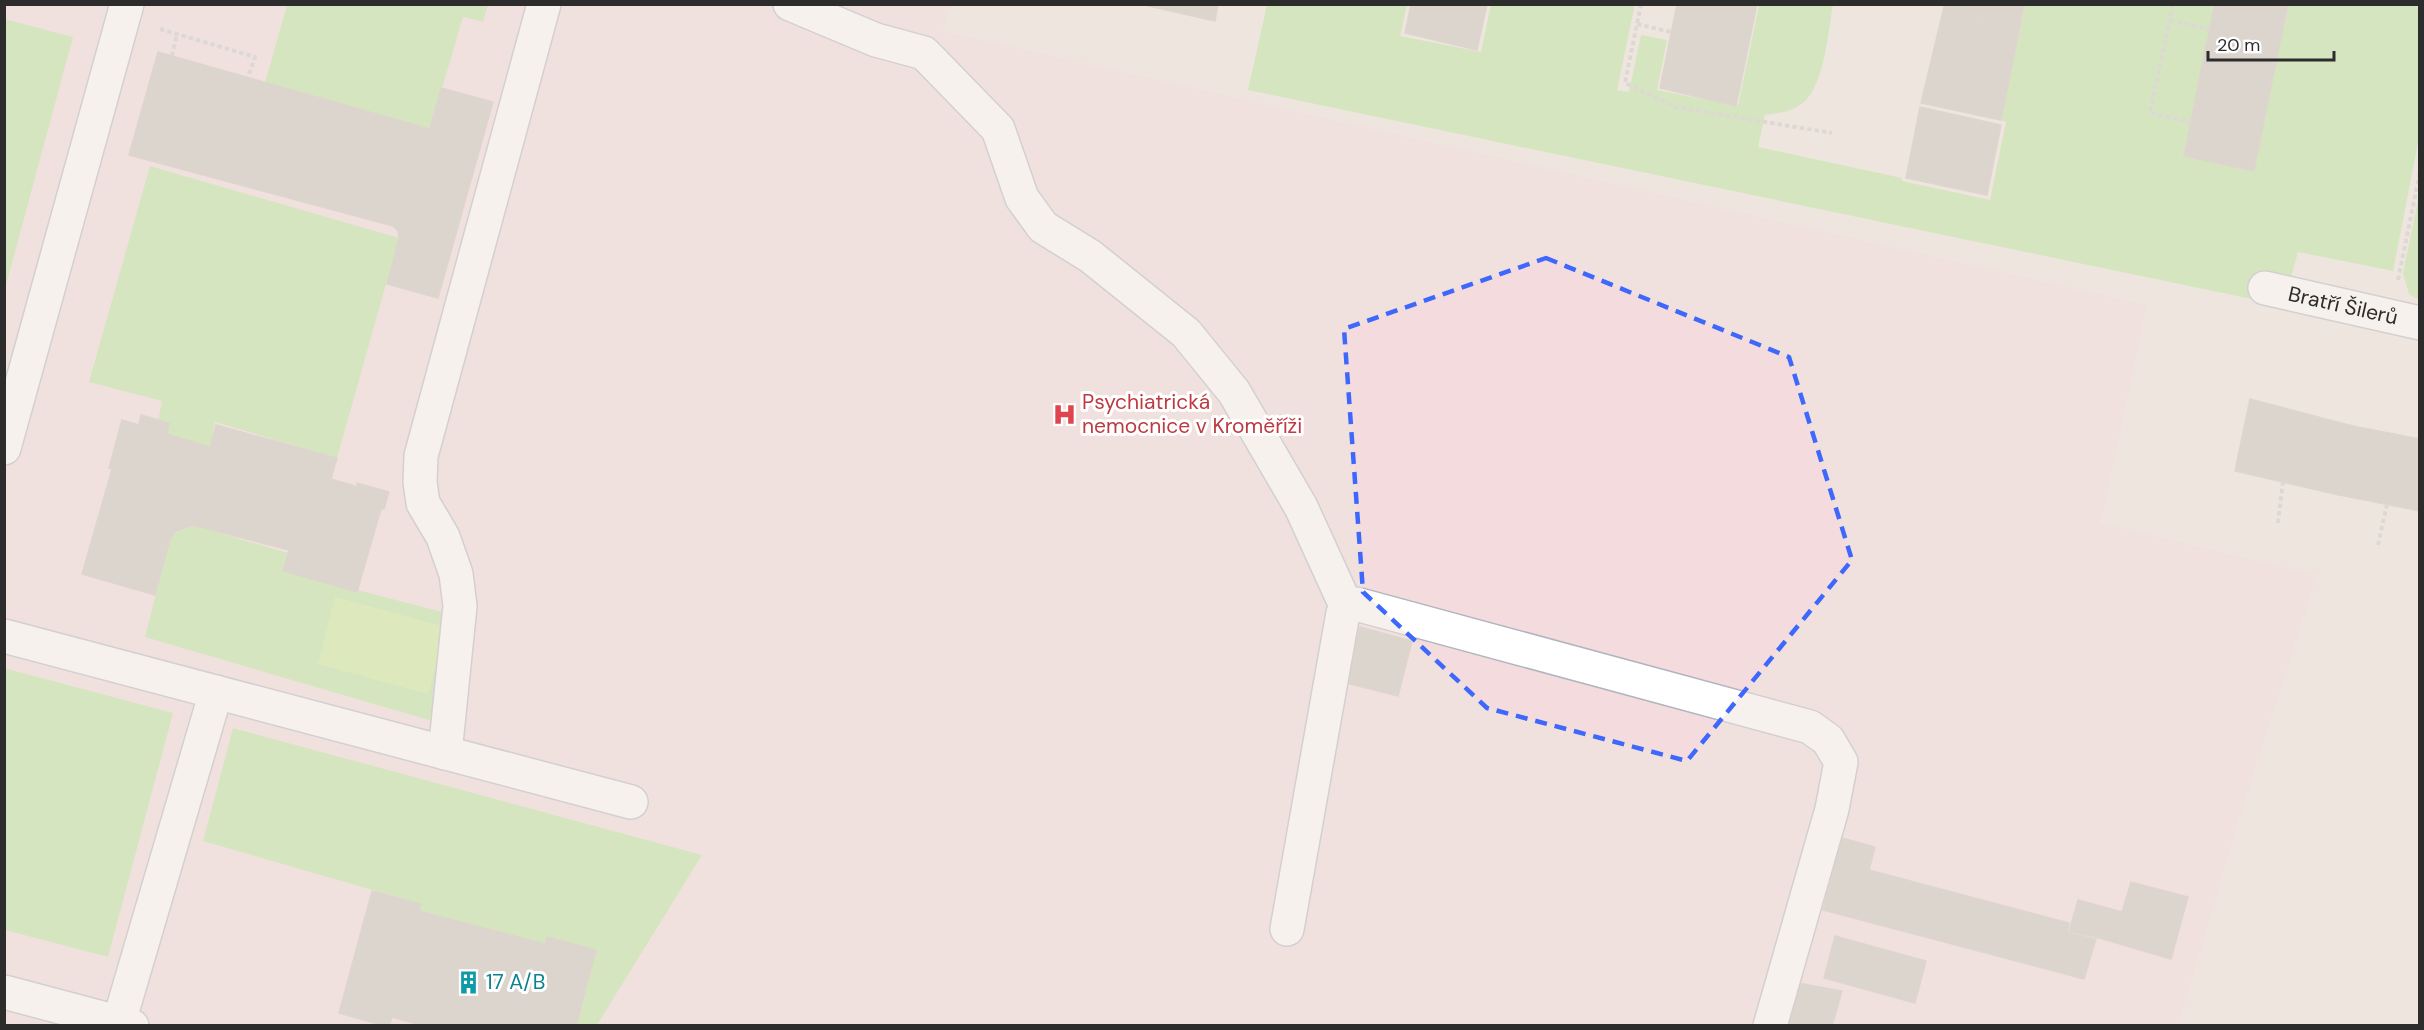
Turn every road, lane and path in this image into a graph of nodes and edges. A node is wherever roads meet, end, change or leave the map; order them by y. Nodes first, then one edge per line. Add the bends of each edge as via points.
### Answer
1 (544, 4) edge
2 (790, 4) edge
3 (1641, 4) edge
4 (2174, 4) edge
5 (125, 12) edge
6 (2170, 20) junction
7 (1637, 24) junction
8 (2210, 30) dead end
9 (1671, 32) dead end
10 (177, 34) junction
11 (171, 56) dead end
12 (249, 77) dead end
13 (2191, 122) dead end
14 (1832, 133) dead end
15 (2420, 172) edge
16 (2418, 186) edge
17 (2265, 288) dead end
18 (2405, 320) edge
19 (4, 448) edge
20 (2283, 481) dead end
21 (2387, 504) dead end
22 (2278, 523) dead end
23 (2378, 545) dead end
24 (1347, 608) junction
25 (4, 636) edge
26 (216, 692) junction
27 (445, 753) junction
28 (631, 802) dead end
29 (1287, 929) dead end
30 (4, 992) edge
31 (126, 1024) edge
32 (1770, 1026) edge

1 - 27 street via 421,456 423,503 443,537 456,574 460,606
2 - 24 street via 876,40 924,53 998,129 1022,198 1043,227 1090,256 1186,333 1234,392 1301,507
3 - 7 path
4 - 6 path
5 - 10 path
5 - 19 street
6 - 8 path
6 - 13 path via 2150,113
7 - 9 path
7 - 14 path via 1625,83 1675,107
10 - 11 path
10 - 12 path via 255,57
15 - 16 path
16 - 18 path
17 - 18 street, Bratří Šilerů
20 - 22 path
21 - 23 path
24 - 29 street via 1342,613
24 - 32 street via 1356,604 1787,721 1810,728 1828,740 1841,762 1832,809
25 - 26 street
26 - 27 street
26 - 31 street
27 - 28 street
30 - 31 street

